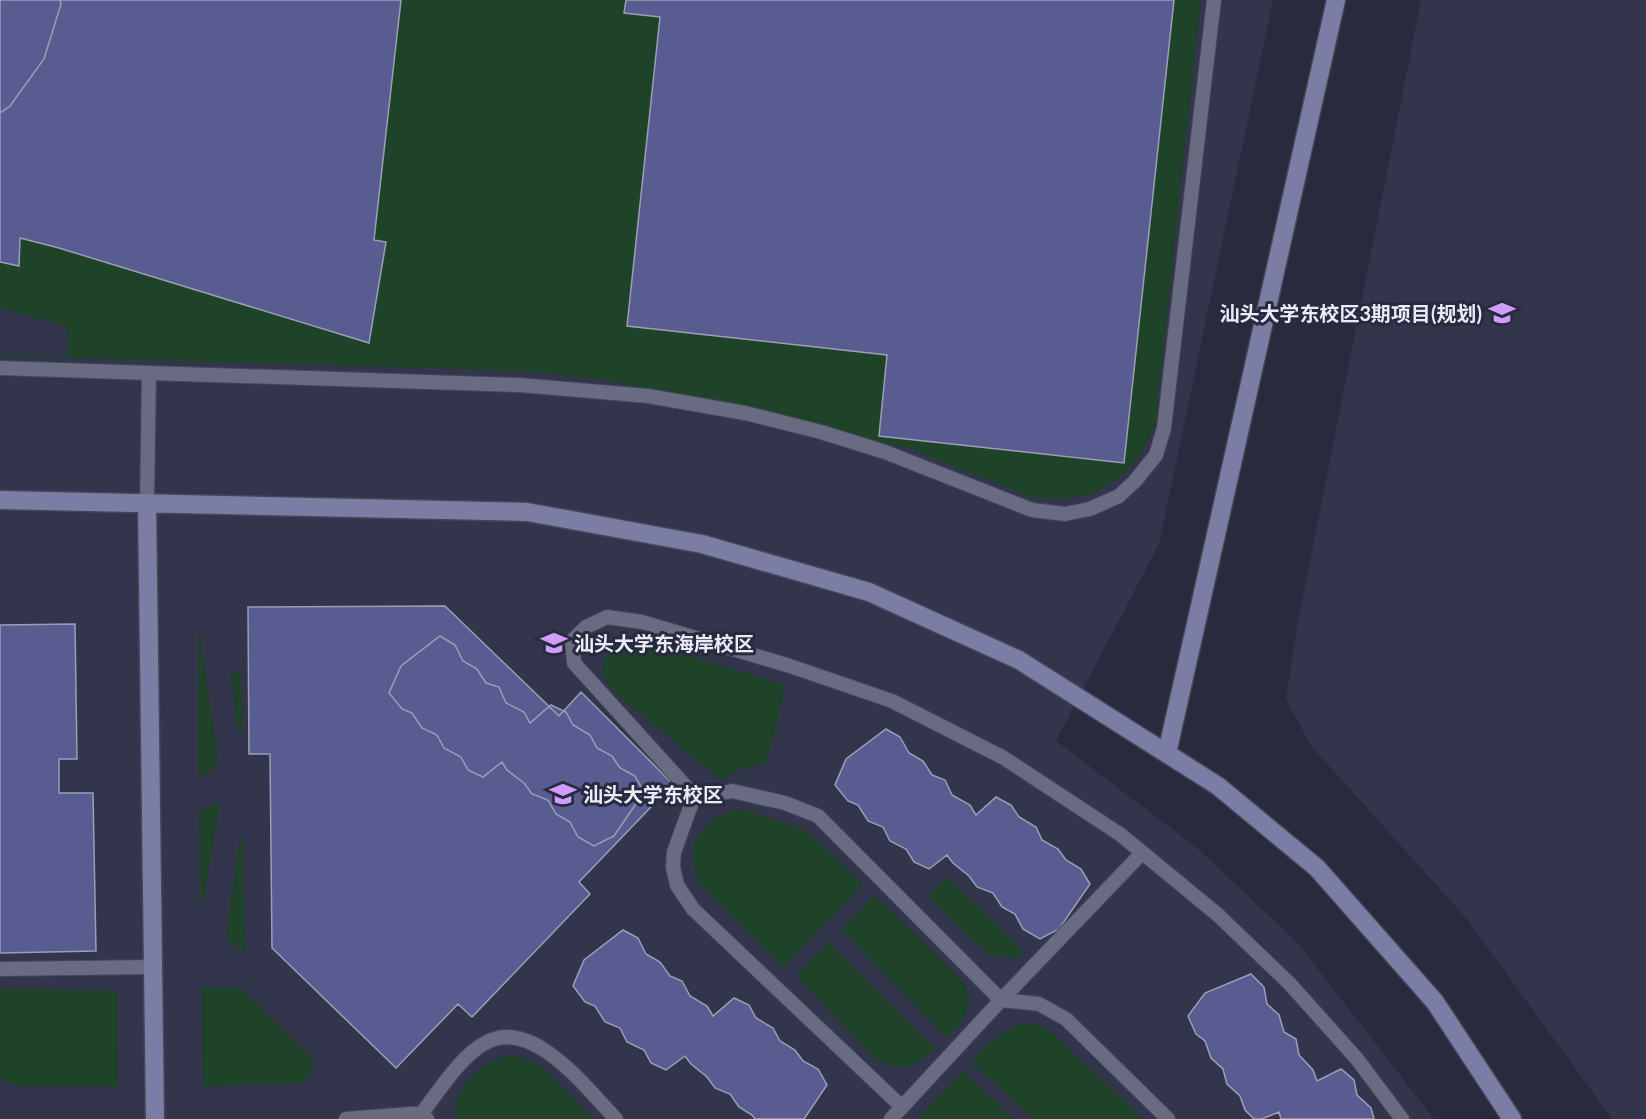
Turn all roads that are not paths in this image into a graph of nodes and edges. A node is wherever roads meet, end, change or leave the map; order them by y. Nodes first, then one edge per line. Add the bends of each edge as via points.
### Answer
1 (1214, 0) edge
2 (1336, 0) edge
3 (0, 368) edge
4 (149, 373) junction
5 (0, 500) edge
6 (147, 503) junction
7 (1167, 753) junction
8 (686, 787) junction
9 (1142, 853) junction
10 (153, 967) junction
11 (0, 969) edge
12 (1000, 1000) junction
13 (902, 1107) junction
14 (425, 1116) edge
15 (155, 1119) edge
16 (345, 1119) edge
17 (616, 1119) edge
18 (891, 1119) edge
19 (1168, 1119) edge
20 (1402, 1119) edge
21 (1512, 1119) edge

1 - 4 lane via 1164,428 1156,455 1135,481 1119,496 1090,509 1065,514 1032,510 885,452 821,432 746,413 648,396 519,385
2 - 7 main road
3 - 4 lane
4 - 6 lane
5 - 6 main road
6 - 7 main road via 527,512 702,544 869,592 1019,660
6 - 10 main road
7 - 21 main road via 1218,786 1317,868 1435,1002
8 - 9 lane via 574,663 572,641 586,627 607,617 642,622 892,701 1004,758
8 - 12 lane via 702,797 732,791 785,802 818,816
8 - 13 lane via 691,805 674,852 676,885 693,909
9 - 12 lane
9 - 20 lane via 1218,915 1290,984 1357,1059
10 - 11 lane
10 - 15 main road
12 - 13 lane
12 - 19 lane via 1039,1004 1066,1019
13 - 18 lane
14 - 16 lane
14 - 17 lane via 457,1067 486,1042 506,1035 529,1041 560,1061

